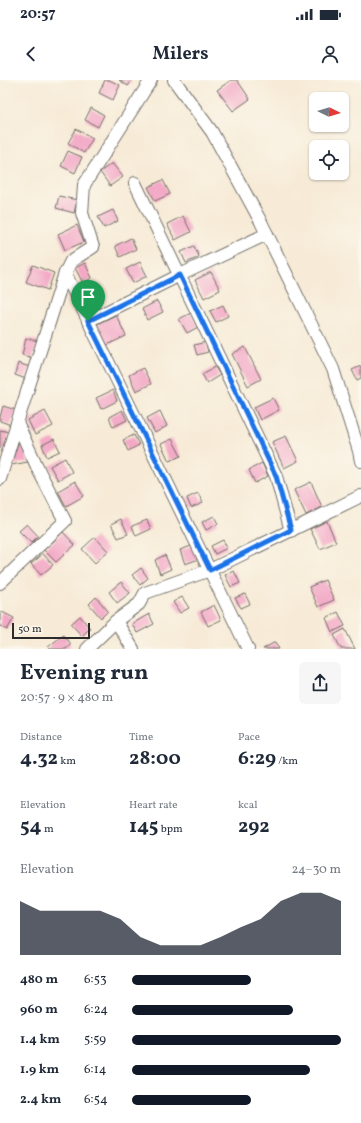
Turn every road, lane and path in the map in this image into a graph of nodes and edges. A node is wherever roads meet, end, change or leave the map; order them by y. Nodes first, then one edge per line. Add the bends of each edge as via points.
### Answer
1 (151, 80) edge
2 (174, 80) edge
3 (135, 183) dead end
4 (267, 234) junction
5 (65, 273) junction
6 (180, 275) junction
7 (88, 321) junction
8 (17, 423) junction
9 (361, 461) edge
10 (0, 479) edge
11 (361, 496) edge
12 (291, 530) junction
13 (210, 570) junction
14 (0, 583) edge
15 (116, 622) junction
16 (86, 649) edge
17 (133, 649) edge
18 (248, 649) edge

1 - 5 street via 84,185 82,213 93,247 71,262
2 - 4 street via 212,132
3 - 6 street
4 - 6 street
4 - 9 street via 334,369
5 - 7 street
5 - 8 street
6 - 7 street
6 - 12 street via 276,476
7 - 13 street
8 - 10 street
8 - 14 street via 65,521
11 - 12 street
12 - 13 street
13 - 15 street via 145,592 139,604
13 - 18 street
15 - 16 street
15 - 17 street

